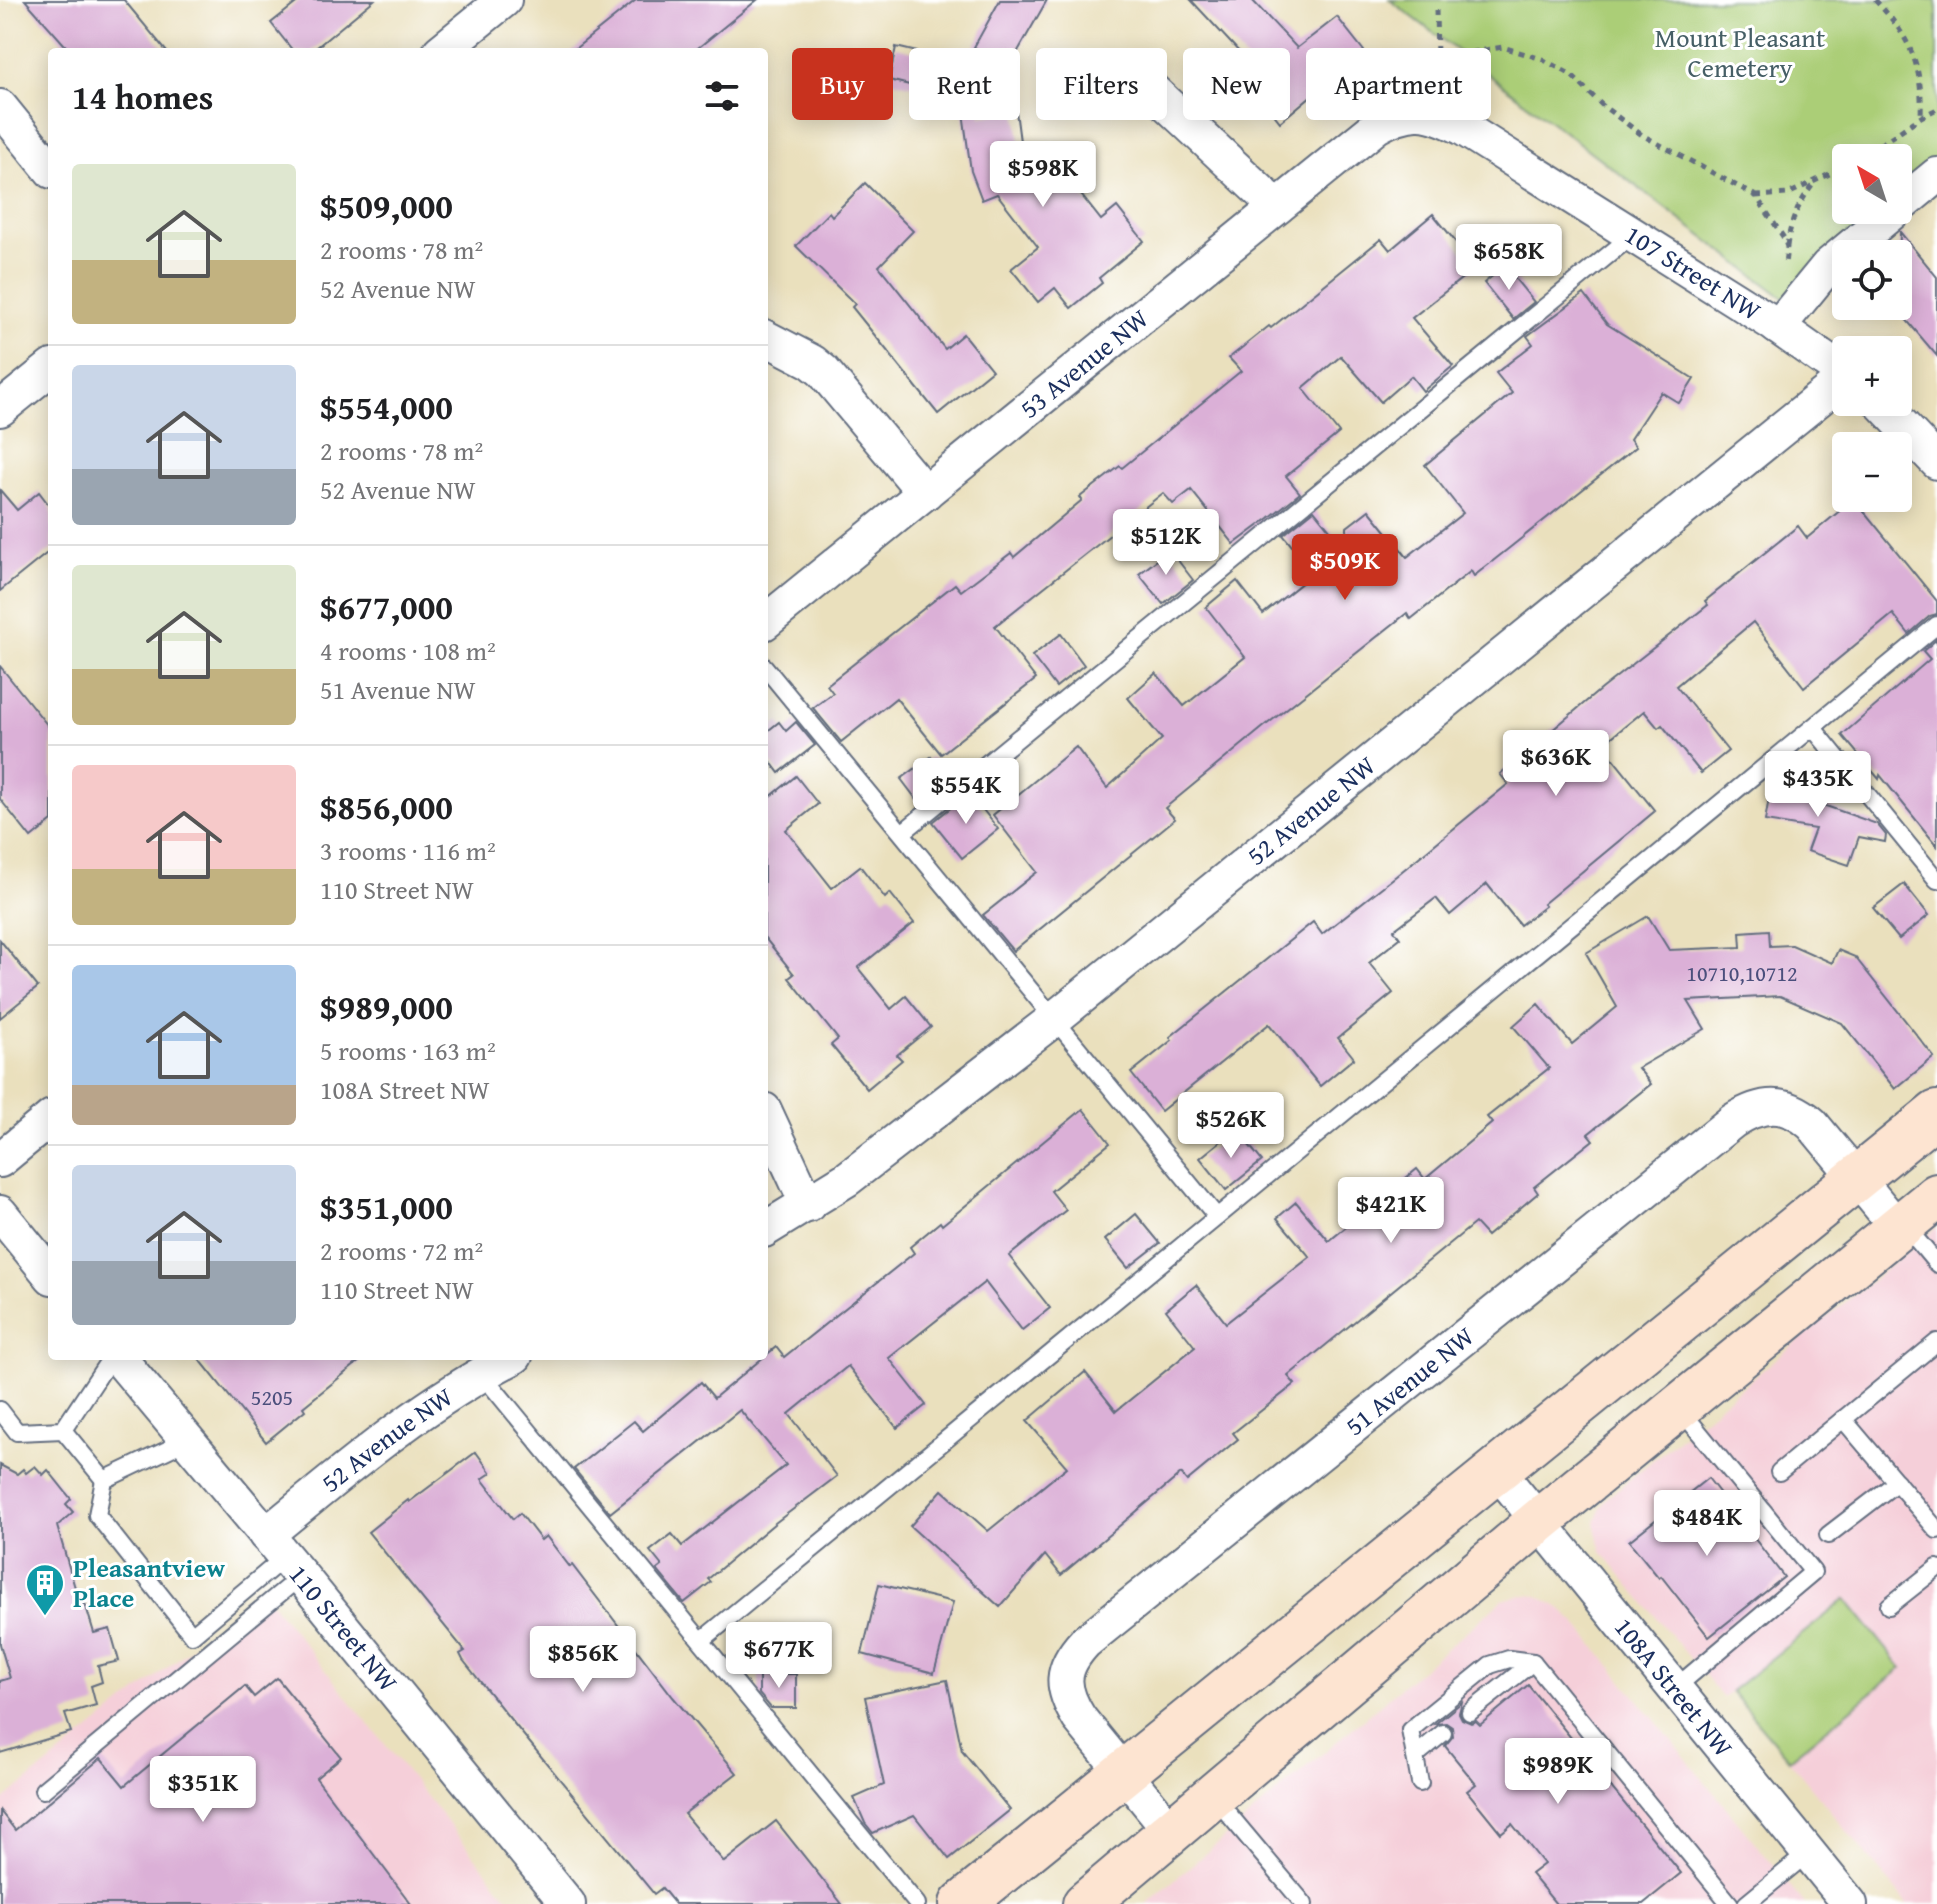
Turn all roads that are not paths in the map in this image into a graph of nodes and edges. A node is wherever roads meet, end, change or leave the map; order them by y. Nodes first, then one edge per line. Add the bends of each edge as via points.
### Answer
1 (504, 0) edge
2 (445, 48) edge
3 (1167, 104) edge
4 (0, 107) edge
5 (1390, 120) edge
6 (1445, 120) edge
7 (48, 166) edge
8 (1937, 175) edge
9 (1912, 196) edge
10 (1277, 207) junction
11 (1878, 224) edge
12 (1634, 234) junction
13 (1778, 327) junction
14 (768, 339) edge
15 (1832, 366) edge
16 (48, 370) edge
17 (1832, 387) edge
18 (0, 409) edge
19 (1893, 416) edge
20 (1937, 462) edge
21 (925, 493) junction
22 (768, 620) edge
23 (1937, 625) edge
24 (768, 671) edge
25 (1813, 728) junction
26 (902, 833) junction
27 (1937, 880) edge
28 (1054, 1019) junction
29 (1937, 1113) edge
30 (768, 1119) edge
31 (48, 1120) edge
32 (0, 1160) edge
33 (1857, 1178) junction
34 (1937, 1196) edge
35 (808, 1205) junction
36 (0, 1213) edge
37 (1217, 1217) junction
38 (768, 1228) edge
39 (1898, 1228) junction
40 (1937, 1264) edge
41 (48, 1272) edge
42 (1937, 1342) edge
43 (111, 1360) edge
44 (118, 1360) edge
45 (508, 1360) edge
46 (482, 1374) junction
47 (1679, 1407) junction
48 (0, 1410) edge
49 (1843, 1419) junction
50 (63, 1430) junction
51 (188, 1440) junction
52 (1497, 1470) junction
53 (1779, 1472) dead end
54 (104, 1480) junction
55 (1897, 1482) junction
56 (1539, 1521) junction
57 (1937, 1530) edge
58 (1828, 1535) dead end
59 (284, 1556) junction
60 (1937, 1568) edge
61 (1889, 1606) dead end
62 (702, 1640) junction
63 (1533, 1662) junction
64 (1675, 1688) junction
65 (1470, 1712) dead end
66 (1443, 1733) dead end
67 (1415, 1756) junction
68 (1124, 1773) junction
69 (1420, 1783) dead end
70 (43, 1790) dead end
71 (1214, 1797) junction
72 (1172, 1832) junction
73 (1808, 1853) junction
74 (568, 1904) edge
75 (917, 1904) edge
76 (962, 1904) edge
77 (1085, 1904) edge
78 (1304, 1904) edge
79 (1730, 1904) edge
80 (1746, 1904) edge
81 (1850, 1904) edge

1 - 2 street
3 - 10 street
4 - 7 street
5 - 10 street, 53 Avenue NW
6 - 12 street, 107 Street NW
8 - 9 street
10 - 21 street, 53 Avenue NW
11 - 13 street via 1828,266
12 - 13 street, 107 Street NW
12 - 26 lane
13 - 15 street, 107 Street NW
14 - 21 street via 823,371
16 - 18 street
17 - 28 street, 52 Avenue NW
19 - 20 street
21 - 22 street, 53 Avenue NW
23 - 25 lane
24 - 26 lane
25 - 27 lane
25 - 37 lane
26 - 28 lane
28 - 35 street, 52 Avenue NW
28 - 37 lane
29 - 33 main road
30 - 35 street
31 - 32 street
33 - 39 street, 51 Avenue NW
33 - 52 main road
33 - 68 street, 51 Avenue NW via 1800,1113 1777,1105 1748,1111 1085,1642 1065,1673 1069,1702
34 - 39 main road
35 - 38 street, 52 Avenue NW
36 - 41 street
37 - 62 lane
39 - 40 lane via 1917,1240
39 - 47 main road
42 - 49 lane
43 - 50 lane
44 - 51 street, 110 Street NW
45 - 46 street, 52 Avenue NW
46 - 59 street, 52 Avenue NW via 391,1433
46 - 62 lane
47 - 56 main road
47 - 64 lane via 1813,1572
48 - 50 lane via 17,1432
49 - 53 lane
49 - 55 lane
50 - 54 lane
51 - 54 lane
51 - 59 street, 110 Street NW
52 - 56 street, 108A Street NW
52 - 68 main road
54 - 59 lane via 97,1515 192,1635
55 - 57 lane
55 - 58 lane
56 - 64 street, 108A Street NW
56 - 71 main road
59 - 70 lane
59 - 74 street, 110 Street NW
60 - 61 lane
62 - 75 lane
63 - 65 lane
63 - 67 lane via 1509,1659 1490,1665 1410,1730
63 - 79 lane
64 - 73 street, 108A Street NW
66 - 67 lane
67 - 69 lane
68 - 72 street, 51 Avenue NW
68 - 76 main road
71 - 72 main road
71 - 78 lane
72 - 77 main road
73 - 80 lane
73 - 81 street, 108A Street NW

